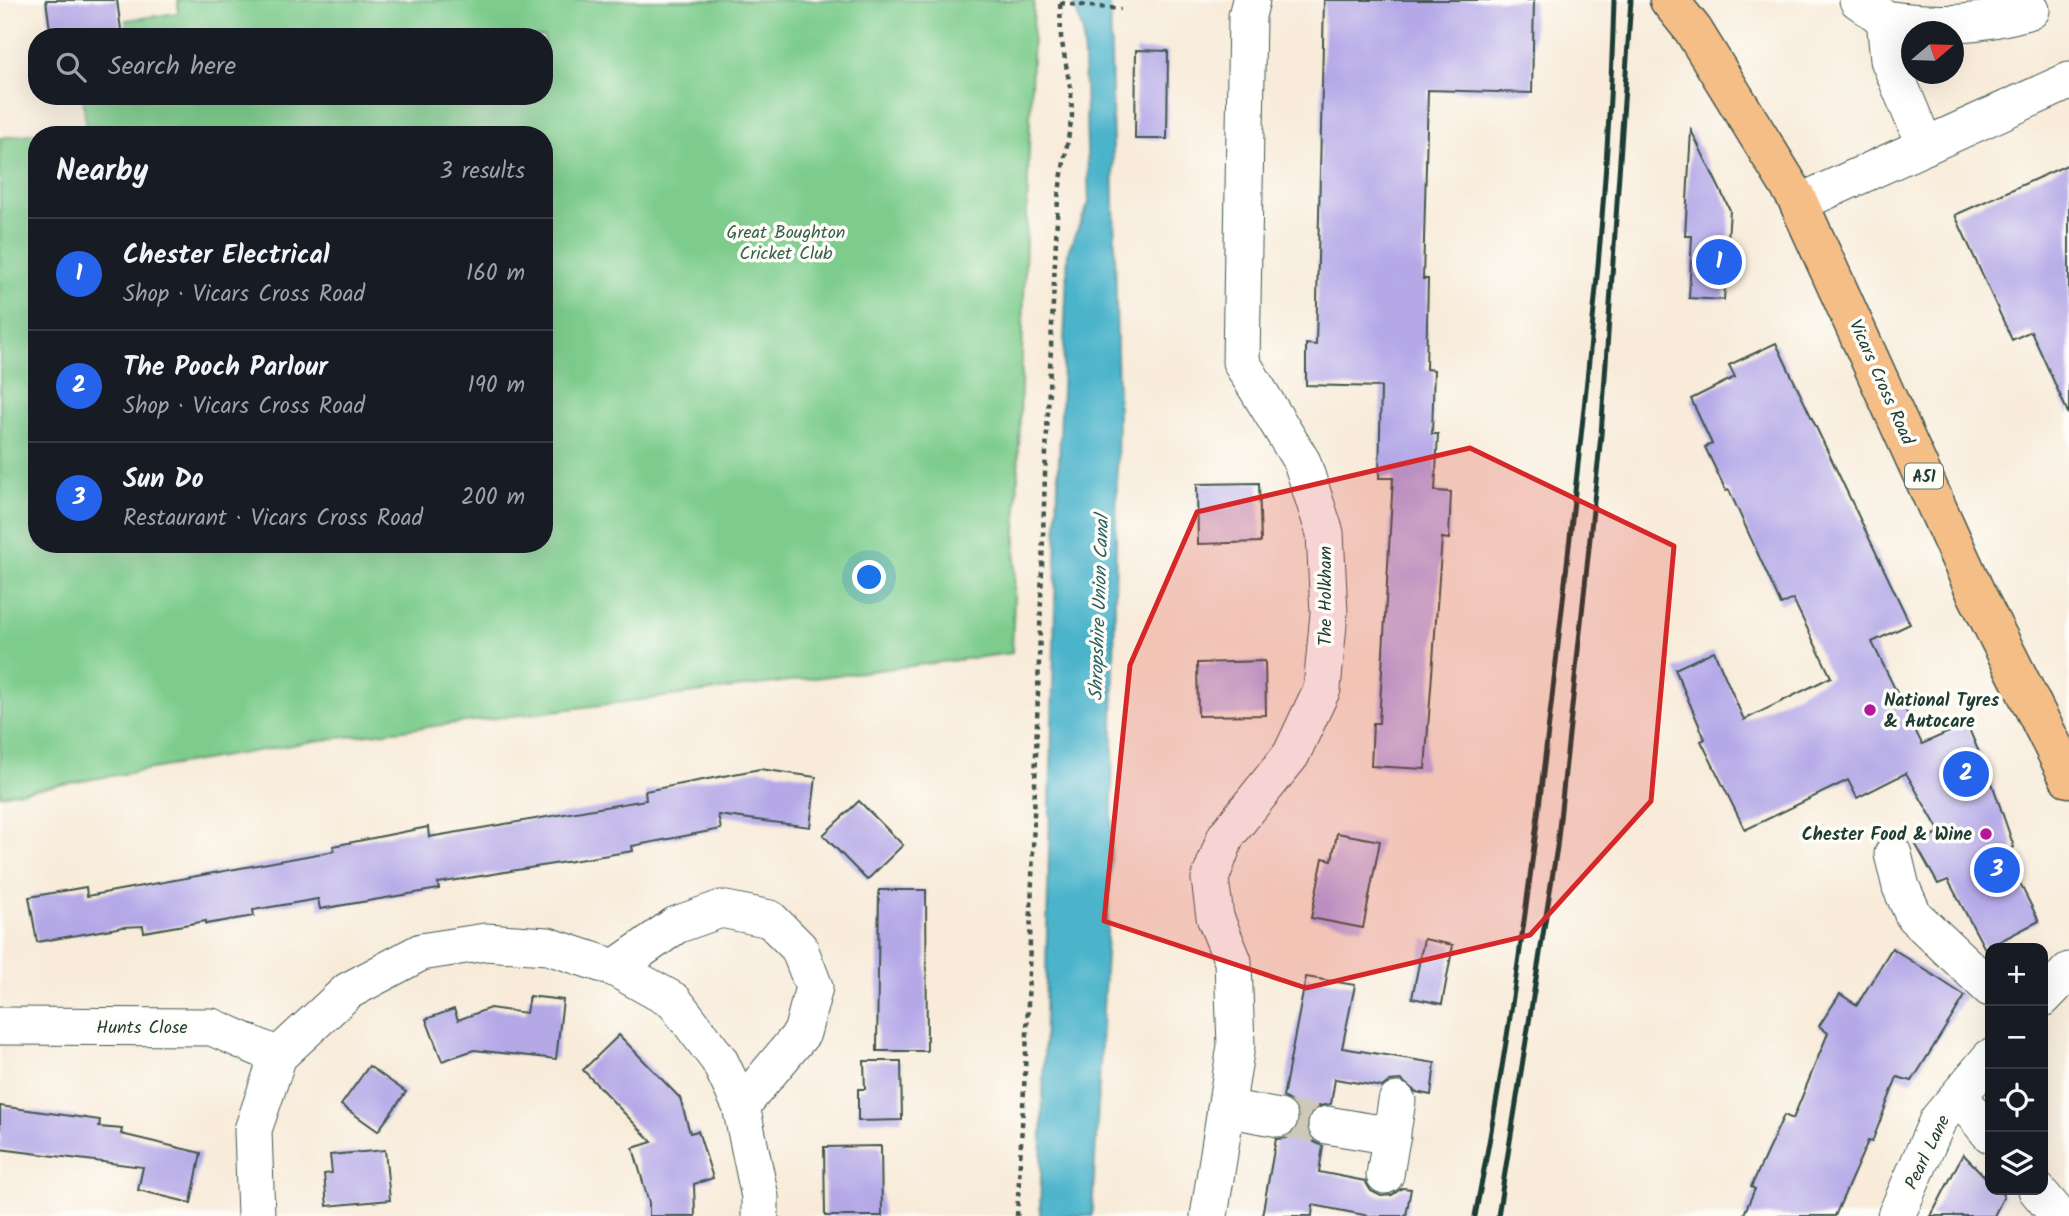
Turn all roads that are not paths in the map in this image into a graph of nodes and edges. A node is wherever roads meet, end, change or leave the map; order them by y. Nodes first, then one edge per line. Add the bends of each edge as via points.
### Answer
1 (1251, 0) edge
2 (1669, 0) edge
3 (1871, 10) edge
4 (2031, 10) dead end
5 (2069, 81) edge
6 (1925, 146) junction
7 (1799, 203) junction
8 (2064, 758) edge
9 (1893, 854) dead end
10 (615, 968) junction
11 (2069, 971) edge
12 (1985, 983) edge
13 (2048, 993) edge
14 (0, 1026) edge
15 (278, 1056) junction
16 (1985, 1064) edge
17 (1959, 1096) junction
18 (1397, 1101) dead end
19 (741, 1106) junction
20 (1226, 1108) junction
21 (1279, 1118) tunnel mouth
22 (1327, 1125) tunnel mouth
23 (1988, 1132) edge
24 (1392, 1136) junction
25 (1385, 1175) dead end
26 (2041, 1195) edge
27 (256, 1216) edge
28 (760, 1216) edge
29 (1209, 1216) edge
30 (1896, 1216) edge
31 (2059, 1216) edge

1 - 20 street, The Holkham via 1247,16 1241,362 1302,462 1325,533 1329,613 1322,689 1291,755 1226,836 1210,878 1215,917 1233,961 1236,1046
2 - 7 highway, Vicars Cross Road / A51 via 1693,30
3 - 4 street via 1927,25 1990,22
3 - 6 street
5 - 6 street
6 - 7 street
7 - 8 highway, Vicars Cross Road / A51 via 1975,591
9 - 12 street via 1914,916
10 - 15 street via 548,946 485,943 421,952 348,991
10 - 19 street via 674,1000 719,1060
10 - 19 street via 676,925 721,909 770,919 799,948 814,987 802,1033
11 - 13 street
14 - 15 street, Hunts Close via 212,1027
15 - 27 street via 253,1130
16 - 17 street, Pearl Lane
17 - 23 street
17 - 30 street, Pearl Lane via 1938,1120
18 - 24 street
19 - 28 street
20 - 21 street
20 - 29 street, The Holkham
22 - 24 street
24 - 25 street
26 - 31 street

